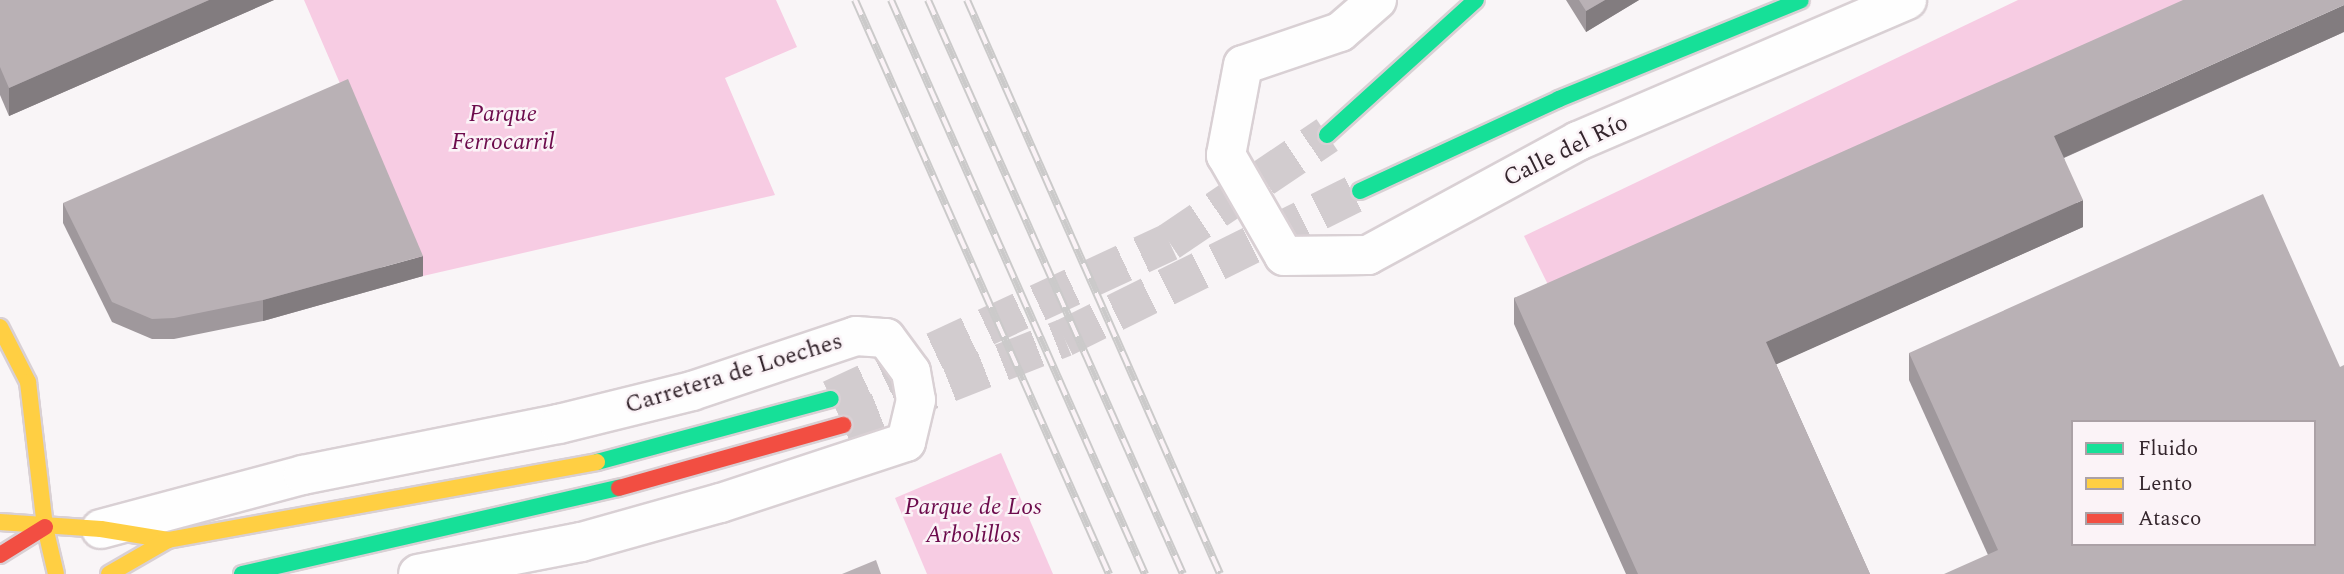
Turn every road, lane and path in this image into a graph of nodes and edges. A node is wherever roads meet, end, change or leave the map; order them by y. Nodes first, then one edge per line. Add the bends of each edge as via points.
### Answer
1 (1377, 0) edge
2 (1476, 0) edge
3 (1801, 0) edge
4 (1907, 0) edge
5 (1326, 135) tunnel mouth
6 (1360, 191) tunnel mouth
7 (0, 327) edge
8 (831, 399) tunnel mouth
9 (843, 425) tunnel mouth
10 (0, 522) edge
11 (45, 527) junction
12 (101, 529) junction
13 (168, 540) junction
14 (0, 555) edge
15 (586, 558) edge
16 (56, 574) edge
17 (110, 574) edge
18 (242, 574) edge
19 (418, 574) edge

1 - 4 street, Calle del Río via 1340,32 1243,65 1226,155 1248,201 1284,256 1329,259 1368,255 1578,141
2 - 5 street
3 - 6 street, Calle del Río via 1559,99
7 - 11 street via 28,382
8 - 13 street, Carretera de Loeches via 665,447 531,477
9 - 18 street via 574,501
10 - 11 street, Carretera de Loeches
11 - 12 street, Carretera de Loeches
11 - 14 street
11 - 16 street
12 - 13 street, Carretera de Loeches
12 - 15 street, Carretera de Loeches via 303,475 559,424 692,391 856,336 886,338 911,372 916,400 906,442 720,503
13 - 17 street, Carretera de Loeches
15 - 19 street, Carretera de Loeches

